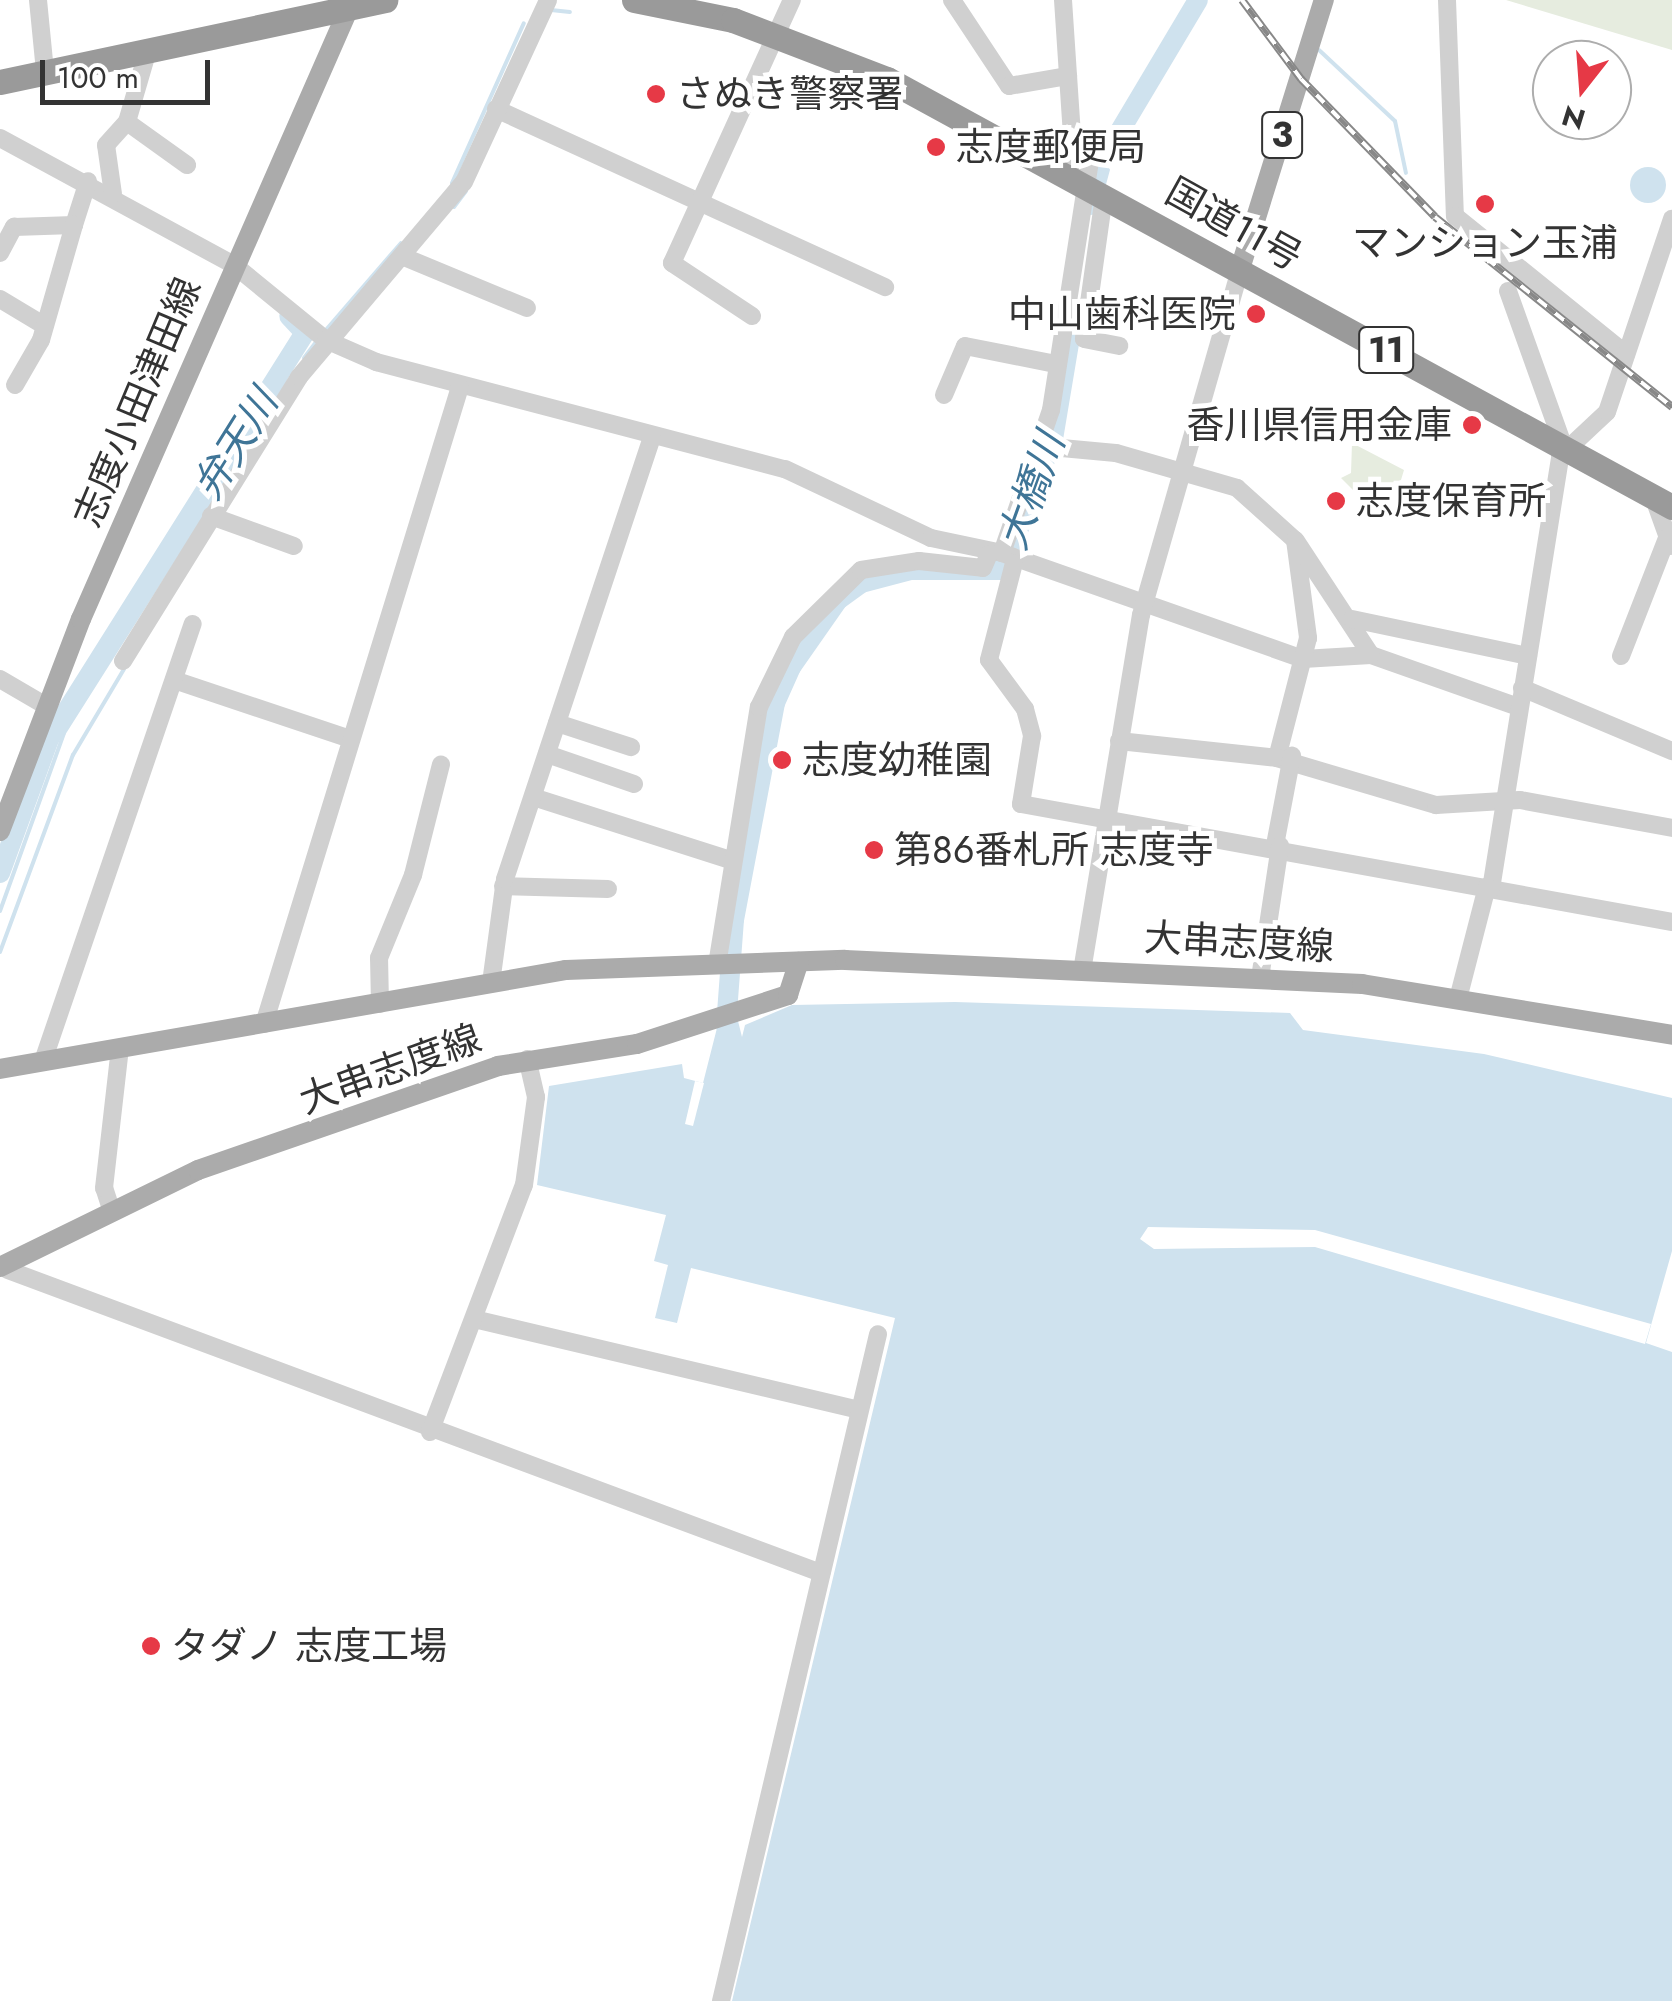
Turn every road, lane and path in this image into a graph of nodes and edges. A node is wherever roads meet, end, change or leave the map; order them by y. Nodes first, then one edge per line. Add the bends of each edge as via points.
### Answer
1 (38, 0) edge
2 (385, 0) edge
3 (548, 0) edge
4 (634, 0) edge
5 (792, 0) edge
6 (952, 0) edge
7 (1063, 0) edge
8 (1324, 0) edge
9 (1447, 0) edge
10 (350, 3) edge
11 (776, 34) junction
12 (148, 50) junction
13 (44, 72) junction
14 (1068, 76) junction
15 (0, 82) edge
16 (496, 110) junction
17 (127, 122) junction
18 (0, 138) edge
19 (1090, 154) dead end
20 (186, 165) dead end
21 (88, 181) junction
22 (1089, 189) junction
23 (113, 194) junction
24 (701, 207) junction
25 (1672, 219) edge
26 (74, 225) junction
27 (0, 253) edge
28 (404, 257) junction
29 (234, 266) junction
30 (1240, 269) junction
31 (885, 287) dead end
32 (1508, 291) dead end
33 (0, 298) edge
34 (527, 308) dead end
35 (752, 316) dead end
36 (45, 326) junction
37 (329, 342) junction
38 (1119, 346) dead end
39 (1626, 354) junction
40 (1056, 364) junction
41 (14, 386) dead end
42 (460, 387) junction
43 (944, 395) dead end
44 (652, 436) junction
45 (1040, 446) junction
46 (1564, 447) junction
47 (1182, 474) junction
48 (1662, 501) edge
49 (211, 516) junction
50 (1295, 540) junction
51 (1670, 544) edge
52 (294, 546) dead end
53 (1002, 556) junction
54 (1143, 607) junction
55 (1352, 619) junction
56 (193, 624) dead end
57 (1371, 655) junction
58 (1528, 656) junction
59 (1621, 656) dead end
60 (1303, 659) junction
61 (122, 661) dead end
62 (0, 680) edge
63 (174, 680) junction
64 (1520, 698) junction
65 (46, 706) junction
66 (557, 723) junction
67 (350, 739) junction
68 (1119, 741) junction
69 (630, 747) dead end
70 (1672, 752) edge
71 (547, 754) junction
72 (1284, 757) junction
73 (441, 764) dead end
74 (634, 784) dead end
75 (533, 797) junction
76 (1504, 799) junction
77 (1106, 814) junction
78 (1672, 828) edge
79 (0, 831) edge
80 (1278, 845) junction
81 (733, 861) junction
82 (503, 886) junction
83 (1489, 888) junction
84 (608, 890) dead end
85 (1672, 922) edge
86 (799, 962) junction
87 (724, 965) junction
88 (1082, 970) junction
89 (1260, 978) junction
90 (491, 983) junction
91 (1458, 995) junction
92 (380, 1004) junction
93 (264, 1024) junction
94 (1672, 1035) edge
95 (120, 1048) junction
96 (527, 1059) junction
97 (43, 1061) junction
98 (0, 1068) edge
99 (110, 1209) junction
100 (4, 1269) edge
101 (474, 1319) junction
102 (878, 1334) dead end
103 (859, 1410) junction
104 (430, 1432) junction
105 (822, 1573) junction
106 (721, 2001) edge

1 - 13 street
2 - 10 highway
3 - 16 street
4 - 11 highway, 国道11号 / 11
5 - 11 street
6 - 14 street via 1009,86
7 - 14 street
8 - 30 main road, 3
9 - 39 street via 1454,216
10 - 12 highway
10 - 29 main road, 志度小田津田線
11 - 22 highway, 国道11号 / 11 via 887,79
11 - 24 street
12 - 13 highway
12 - 17 street
13 - 15 highway
14 - 22 street
16 - 24 street
16 - 28 street via 464,182
17 - 20 street
17 - 23 street via 106,144
18 - 21 street
19 - 22 street
21 - 23 street
21 - 26 street
22 - 30 highway, 国道11号 / 11
22 - 38 street via 1084,340
22 - 40 street
23 - 29 street
24 - 31 street
24 - 35 street via 672,263
25 - 39 street
26 - 27 street via 14,227
26 - 36 street
28 - 34 street
28 - 37 street
29 - 37 street
29 - 65 main road, 志度小田津田線
30 - 46 highway, 国道11号 / 11
30 - 47 street
32 - 46 street
33 - 36 street
36 - 41 street
37 - 42 street
37 - 49 street
39 - 46 street via 1607,412
40 - 43 street via 958,348
40 - 45 street
42 - 44 street
42 - 67 street
44 - 53 street via 812,478 931,538
44 - 66 street
45 - 47 street via 1116,454
45 - 53 street
46 - 48 highway, 国道11号 / 11
46 - 58 street
47 - 50 street via 1237,488
47 - 54 street
48 - 51 street
49 - 52 street
49 - 61 street
50 - 55 street
50 - 60 street
51 - 59 street
53 - 54 street
53 - 77 street via 989,660 1026,709 1032,736 1020,804
53 - 81 street via 983,568 918,560 861,570 814,607 759,707
54 - 60 street
54 - 68 street
55 - 57 street
55 - 58 street
56 - 63 street
57 - 60 street
57 - 64 street
58 - 64 street
60 - 72 street
62 - 65 street
63 - 67 street
63 - 97 street
64 - 70 street
64 - 76 street
65 - 79 main road, 志度小田津田線
66 - 69 street
66 - 71 street
67 - 93 street
68 - 72 street
68 - 77 street
71 - 74 street
71 - 75 street
72 - 76 street via 1436,806
72 - 80 street
73 - 92 street via 413,874 378,958
75 - 81 street
75 - 82 street
76 - 78 street
76 - 83 street
77 - 80 street
77 - 88 street
80 - 83 street
80 - 89 street
81 - 87 street
82 - 84 street
82 - 90 street
83 - 85 street
83 - 91 street
86 - 87 main road, 大串志度線
86 - 88 main road, 大串志度線
86 - 96 main road, 大串志度線 via 788,995 718,1021
87 - 90 main road, 大串志度線 via 608,966
88 - 89 main road, 大串志度線
89 - 91 main road, 大串志度線
90 - 92 main road, 大串志度線
91 - 94 main road, 大串志度線
92 - 93 main road, 大串志度線
93 - 95 main road, 大串志度線
95 - 97 main road, 大串志度線
95 - 99 street via 104,1188
96 - 99 main road, 大串志度線 via 198,1170
96 - 101 street via 536,1097 524,1185
97 - 98 main road, 大串志度線
99 - 100 main road, 大串志度線
100 - 104 street
101 - 103 street
101 - 104 street
102 - 103 street
103 - 105 street
104 - 105 street
105 - 106 street

